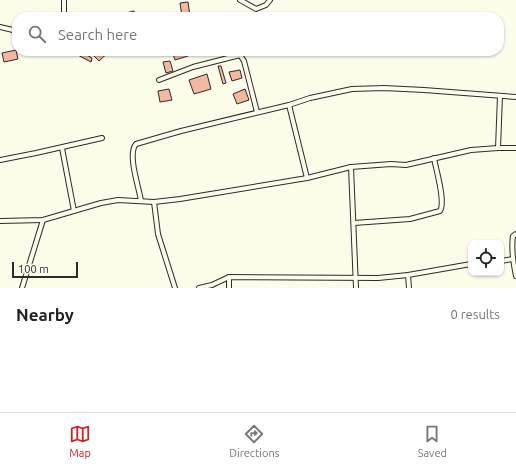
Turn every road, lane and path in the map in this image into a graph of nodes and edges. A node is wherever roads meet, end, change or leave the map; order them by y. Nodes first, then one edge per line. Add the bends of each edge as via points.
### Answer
1 (64, 0) edge
2 (240, 0) edge
3 (270, 0) edge
4 (64, 12) edge
5 (0, 27) edge
6 (12, 30) edge
7 (236, 56) edge
8 (241, 56) edge
9 (159, 80) dead end
10 (500, 96) junction
11 (516, 97) edge
12 (289, 105) junction
13 (257, 112) junction
14 (102, 138) dead end
15 (62, 148) junction
16 (498, 148) junction
17 (516, 148) edge
18 (434, 158) junction
19 (0, 160) edge
20 (351, 167) junction
21 (307, 178) junction
22 (141, 201) junction
23 (154, 202) junction
24 (74, 211) junction
25 (43, 220) junction
26 (0, 221) edge
27 (354, 223) junction
28 (516, 234) edge
29 (513, 259) junction
30 (504, 260) edge
31 (468, 265) edge
32 (408, 275) junction
33 (516, 276) edge
34 (229, 277) junction
35 (356, 278) junction
36 (22, 288) edge
37 (175, 288) edge
38 (199, 288) edge
39 (204, 288) edge
40 (229, 288) edge
41 (356, 288) edge
42 (409, 288) edge

1 - 4 street
2 - 3 street via 256,9 266,5
5 - 6 street
7 - 9 street via 193,67
8 - 13 street
10 - 11 street
10 - 12 street via 365,88 310,98
10 - 16 street
12 - 13 street
12 - 21 street
13 - 22 street via 136,144 132,156
14 - 15 street
15 - 19 street
15 - 24 street
16 - 17 street
16 - 18 street via 471,150
18 - 20 street via 406,165
18 - 27 street via 442,199 440,211 410,219
20 - 21 street
20 - 27 street
21 - 23 street
22 - 23 street
22 - 24 street via 118,200
23 - 37 street via 158,234
24 - 25 street
25 - 26 street
25 - 36 street
27 - 35 street
28 - 29 street via 512,242
29 - 30 street
29 - 33 street
31 - 32 street
32 - 35 street
32 - 42 street
34 - 35 street
34 - 39 street
34 - 40 street
35 - 41 street
38 - 39 street

